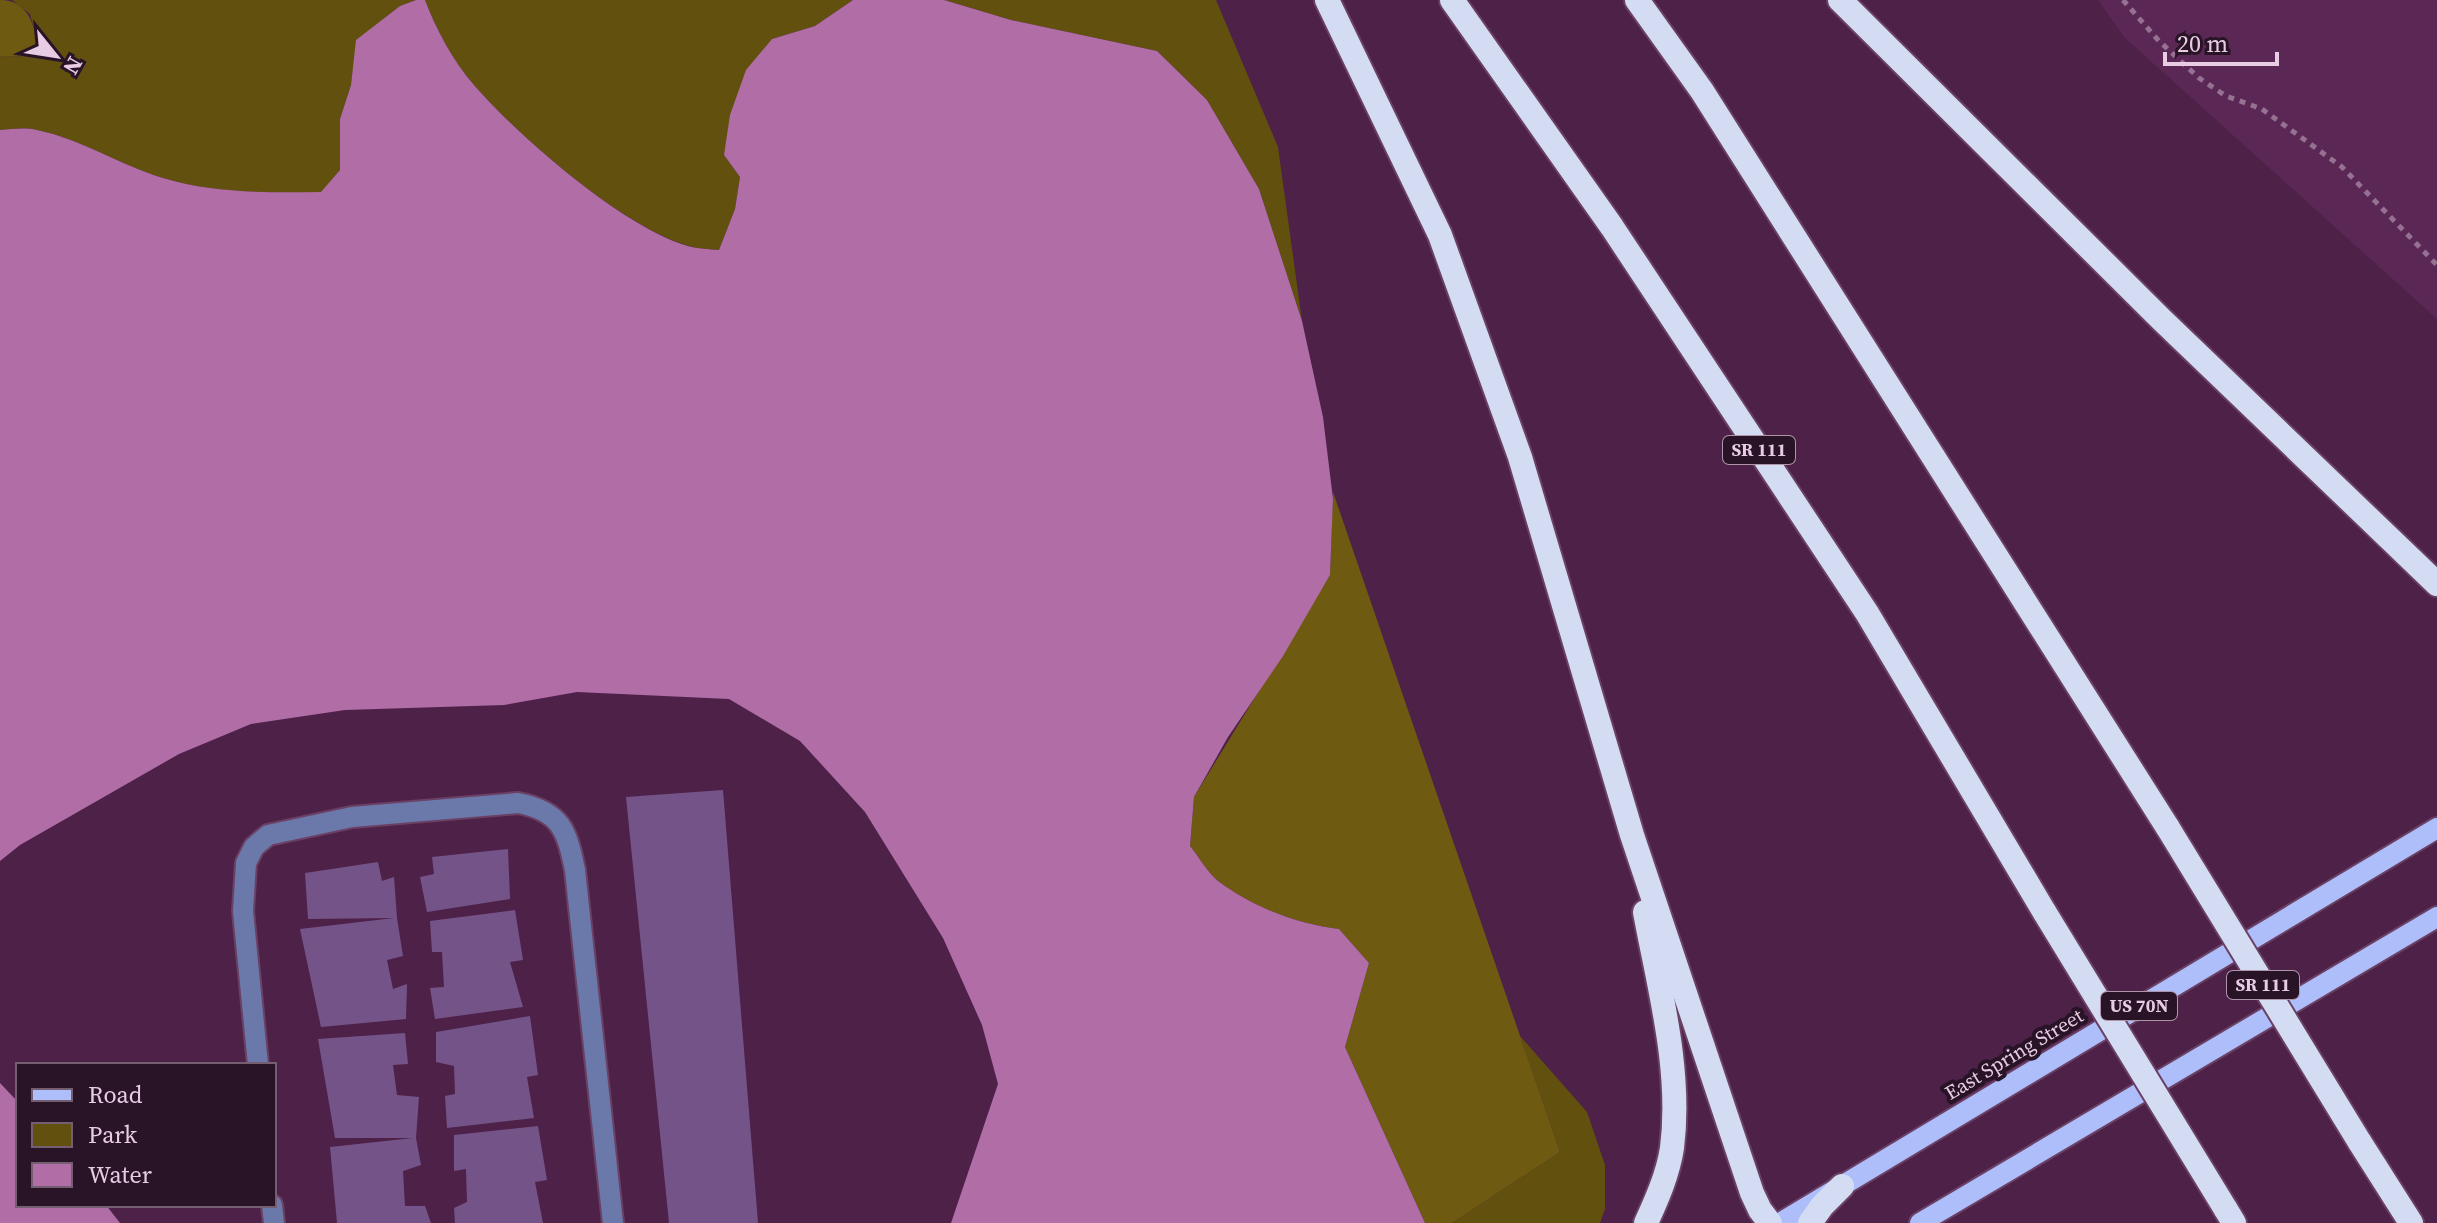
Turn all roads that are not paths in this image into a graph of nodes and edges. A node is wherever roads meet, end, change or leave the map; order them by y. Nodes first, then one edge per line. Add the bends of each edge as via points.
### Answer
1 (1327, 0) edge
2 (1452, 0) edge
3 (1637, 0) edge
4 (1840, 0) edge
5 (2437, 584) edge
6 (2437, 828) edge
7 (1632, 835) junction
8 (2437, 917) edge
9 (258, 1063) edge
10 (1842, 1186) junction
11 (2230, 1216) edge
12 (613, 1223) edge
13 (1646, 1223) edge
14 (1770, 1223) edge
15 (1780, 1223) edge
16 (1810, 1223) edge
17 (1920, 1223) edge
18 (2411, 1223) edge

1 - 7 highway via 1440,235 1520,457
2 - 11 highway, SR 111, bridge via 1612,227 1867,613
3 - 18 highway, SR 111, bridge via 1710,105 2168,828
4 - 5 highway
6 - 10 main road, East Spring Street / US 70N
7 - 13 highway via 1672,1065 1675,1111 1671,1151
7 - 14 highway via 1752,1193
8 - 17 main road
9 - 12 street via 243,911 246,863 254,847 268,835 352,817 518,803 537,807 568,836 575,870
10 - 15 main road, East Spring Street / US 70N
10 - 16 highway

